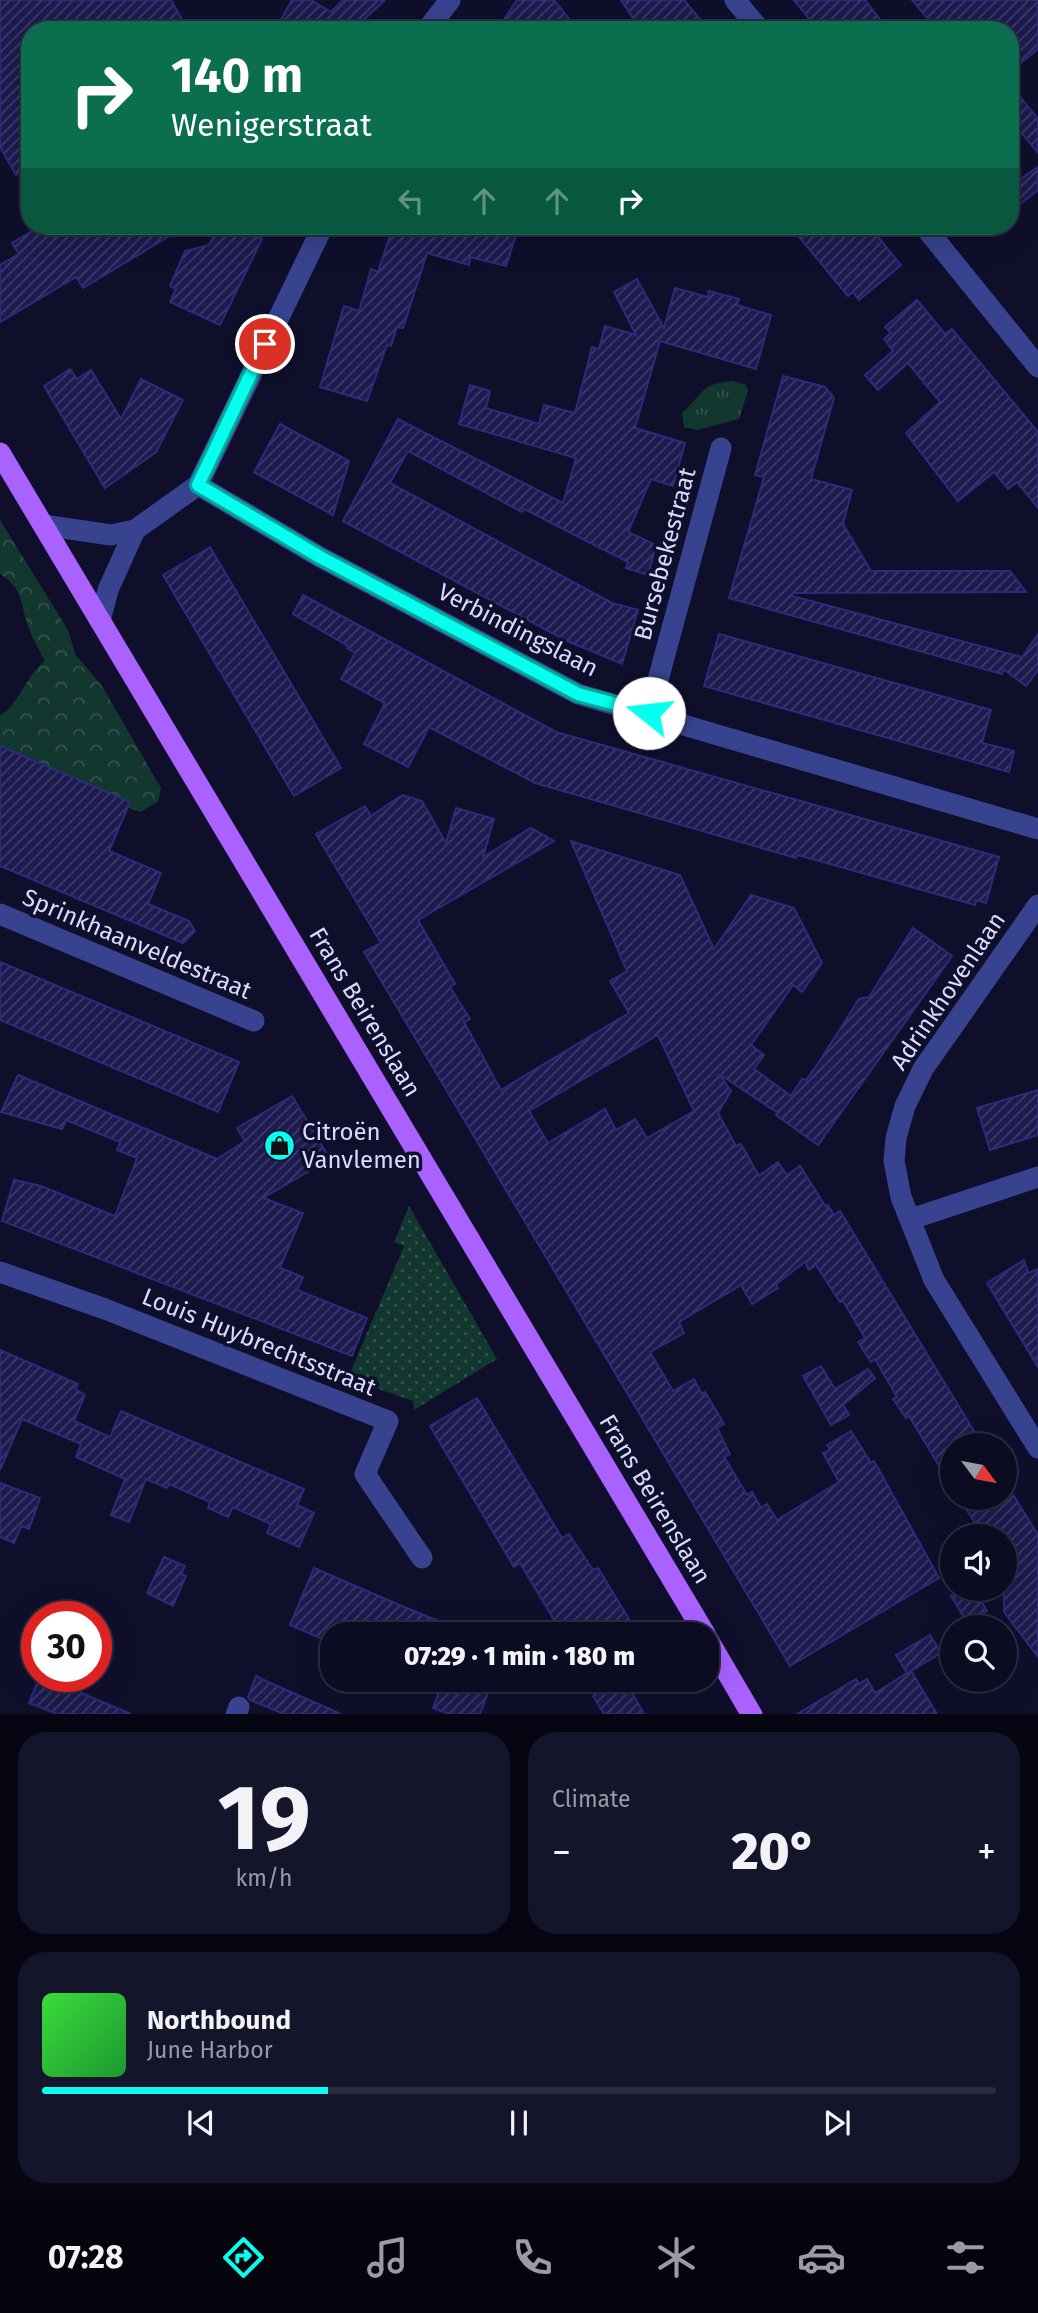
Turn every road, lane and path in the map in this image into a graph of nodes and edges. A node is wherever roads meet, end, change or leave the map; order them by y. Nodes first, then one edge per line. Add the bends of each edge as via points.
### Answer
1 (450, 0) edge
2 (735, 0) edge
3 (434, 21) edge
4 (752, 21) edge
5 (319, 235) edge
6 (931, 235) edge
7 (1038, 367) edge
8 (721, 448) dead end
9 (0, 453) edge
10 (198, 485) junction
11 (43, 524) junction
12 (135, 530) junction
13 (100, 621) junction
14 (649, 713) junction
15 (1038, 829) edge
16 (1038, 905) edge
17 (0, 914) edge
18 (254, 1021) dead end
19 (1038, 1177) edge
20 (911, 1219) junction
21 (0, 1272) edge
22 (1038, 1448) edge
23 (422, 1558) dead end
24 (698, 1622) edge
25 (719, 1658) edge
26 (752, 1714) edge

1 - 3 street
2 - 4 street
5 - 10 street
6 - 7 street
8 - 14 street, Bursebekestraat
9 - 11 main road, Frans Beirenslaan
10 - 12 street
10 - 14 street, Verbindingslaan via 320,557 578,694
11 - 12 street via 111,535
11 - 13 main road, Frans Beirenslaan
12 - 13 street via 108,590
13 - 24 main road, Frans Beirenslaan
14 - 15 street, Verbindingslaan
16 - 20 street, Adrinkhovenlaan via 923,1069 905,1107 894,1161
17 - 18 street, Sprinkhaanveldestraat
19 - 20 street
20 - 22 street, Adrinkhovenlaan via 934,1280
21 - 23 street, Louis Huybrechtsstraat via 388,1421 365,1474
25 - 26 main road, Frans Beirenslaan

